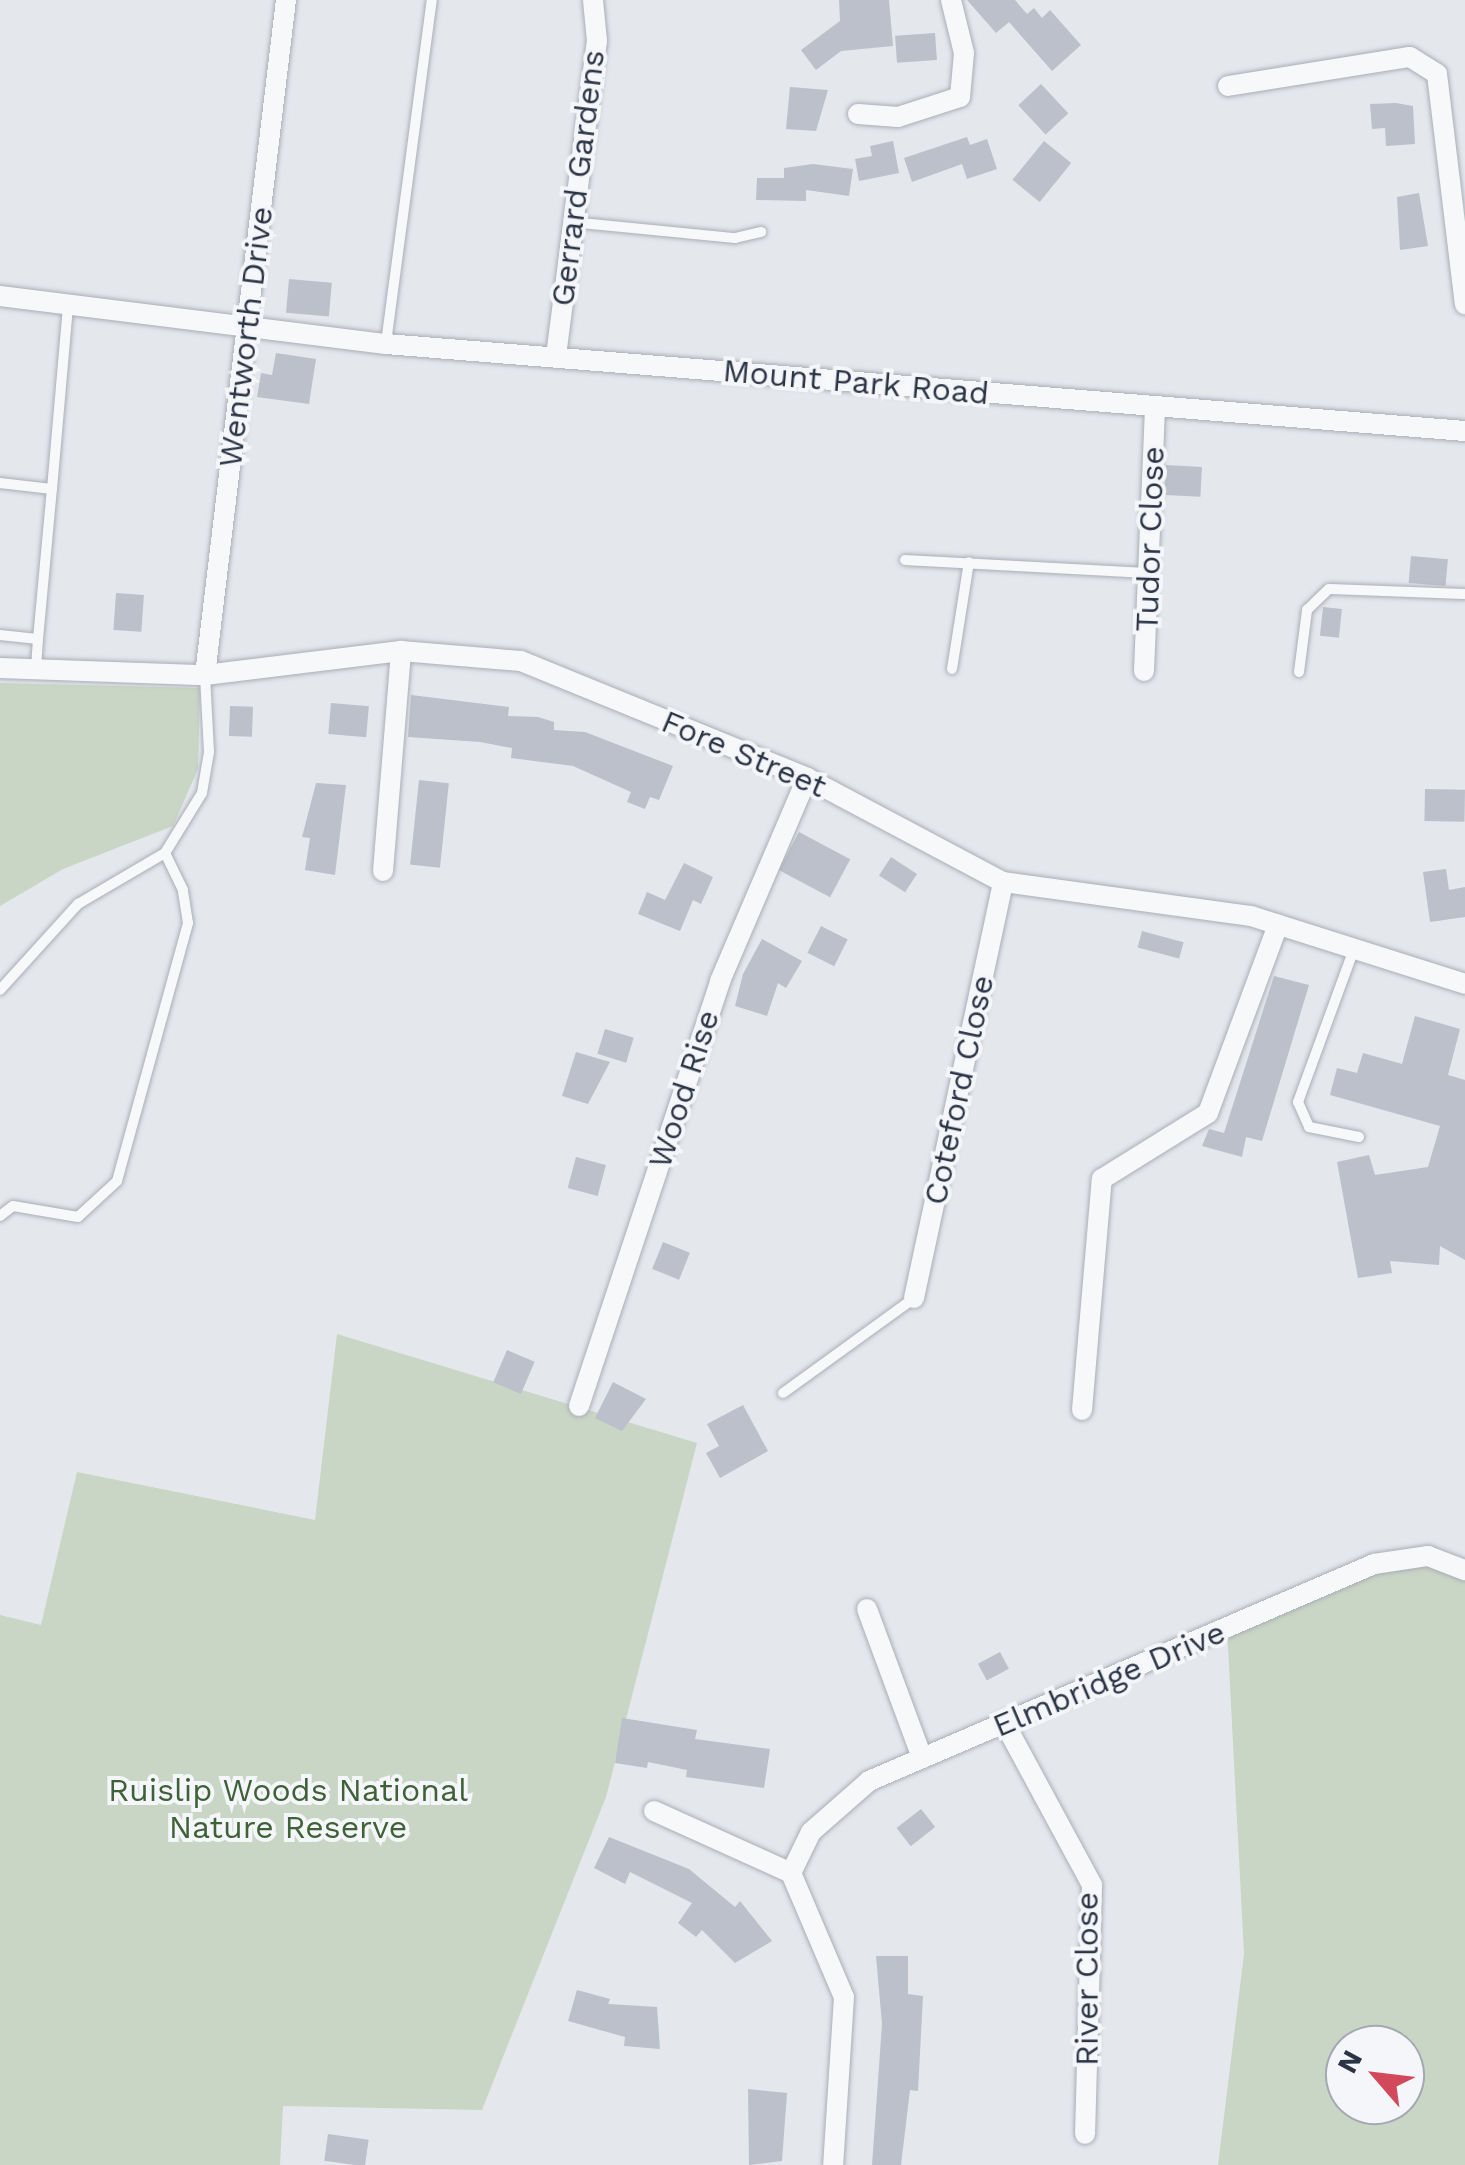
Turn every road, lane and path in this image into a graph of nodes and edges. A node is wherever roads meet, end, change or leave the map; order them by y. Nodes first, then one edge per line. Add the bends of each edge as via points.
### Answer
1 (286, 0) edge
2 (432, 0) edge
3 (593, 0) edge
4 (951, 0) edge
5 (1228, 86) dead end
6 (858, 114) dead end
7 (570, 222) junction
8 (761, 232) dead end
9 (0, 296) edge
10 (1465, 304) edge
11 (68, 306) junction
12 (248, 330) junction
13 (386, 344) junction
14 (556, 356) junction
15 (1155, 408) junction
16 (1465, 432) edge
17 (0, 483) edge
18 (52, 490) junction
19 (905, 560) dead end
20 (969, 562) junction
21 (1148, 573) junction
22 (1465, 594) edge
23 (0, 636) edge
24 (38, 638) junction
25 (401, 651) junction
26 (0, 668) edge
27 (36, 668) junction
28 (952, 669) dead end
29 (1144, 672) dead end
30 (1299, 672) dead end
31 (206, 675) junction
32 (807, 778) junction
33 (165, 853) junction
34 (383, 872) dead end
35 (1004, 882) junction
36 (1278, 926) junction
37 (1354, 949) junction
38 (1465, 984) edge
39 (0, 990) edge
40 (1359, 1137) dead end
41 (0, 1216) edge
42 (914, 1298) joint
43 (783, 1393) dead end
44 (580, 1406) dead end
45 (1082, 1410) dead end
46 (1465, 1570) edge
47 (867, 1609) dead end
48 (1005, 1724) junction
49 (922, 1758) junction
50 (654, 1811) dead end
51 (791, 1873) junction
52 (1085, 2134) dead end
53 (833, 2165) edge

1 - 12 street, Wentworth Drive
2 - 13 lane
3 - 7 street, Gerrard Gardens via 597,41
4 - 6 street via 964,52 960,96 898,117
5 - 10 street via 1410,57 1437,74
7 - 8 lane via 735,238
7 - 14 street, Gerrard Gardens
9 - 11 street, Mount Park Road
11 - 12 street, Mount Park Road
11 - 18 lane
12 - 13 street, Mount Park Road
12 - 31 street, Wentworth Drive
13 - 14 street, Mount Park Road
14 - 15 street, Mount Park Road
15 - 16 street, Mount Park Road
15 - 21 street, Tudor Close
17 - 18 lane
18 - 24 lane
19 - 20 lane
20 - 21 lane
20 - 28 lane
21 - 29 street, Tudor Close
22 - 30 lane via 1329,590 1307,610
23 - 24 lane
24 - 27 lane
25 - 31 street, Fore Street
25 - 32 street, Fore Street via 521,661
25 - 34 street
26 - 27 street, Fore Street
27 - 31 street, Fore Street
31 - 33 lane via 209,752 202,794
32 - 35 street, Fore Street
32 - 44 street, Wood Rise via 720,981
33 - 39 lane via 78,904
33 - 41 lane via 183,890 188,923 117,1181 78,1217 13,1206
35 - 36 street, Fore Street
35 - 42 street, Coteford Close
36 - 37 street, Fore Street
36 - 45 street via 1208,1113 1102,1178
37 - 38 street, Fore Street
37 - 40 lane via 1298,1102 1309,1126
42 - 43 lane
46 - 48 street, Elmbridge Drive via 1428,1556 1374,1564
47 - 49 street
48 - 49 street, Elmbridge Drive
48 - 52 street, River Close via 1092,1885
49 - 51 street, Elmbridge Drive via 869,1782 811,1832
50 - 51 street
51 - 53 street via 844,1997

